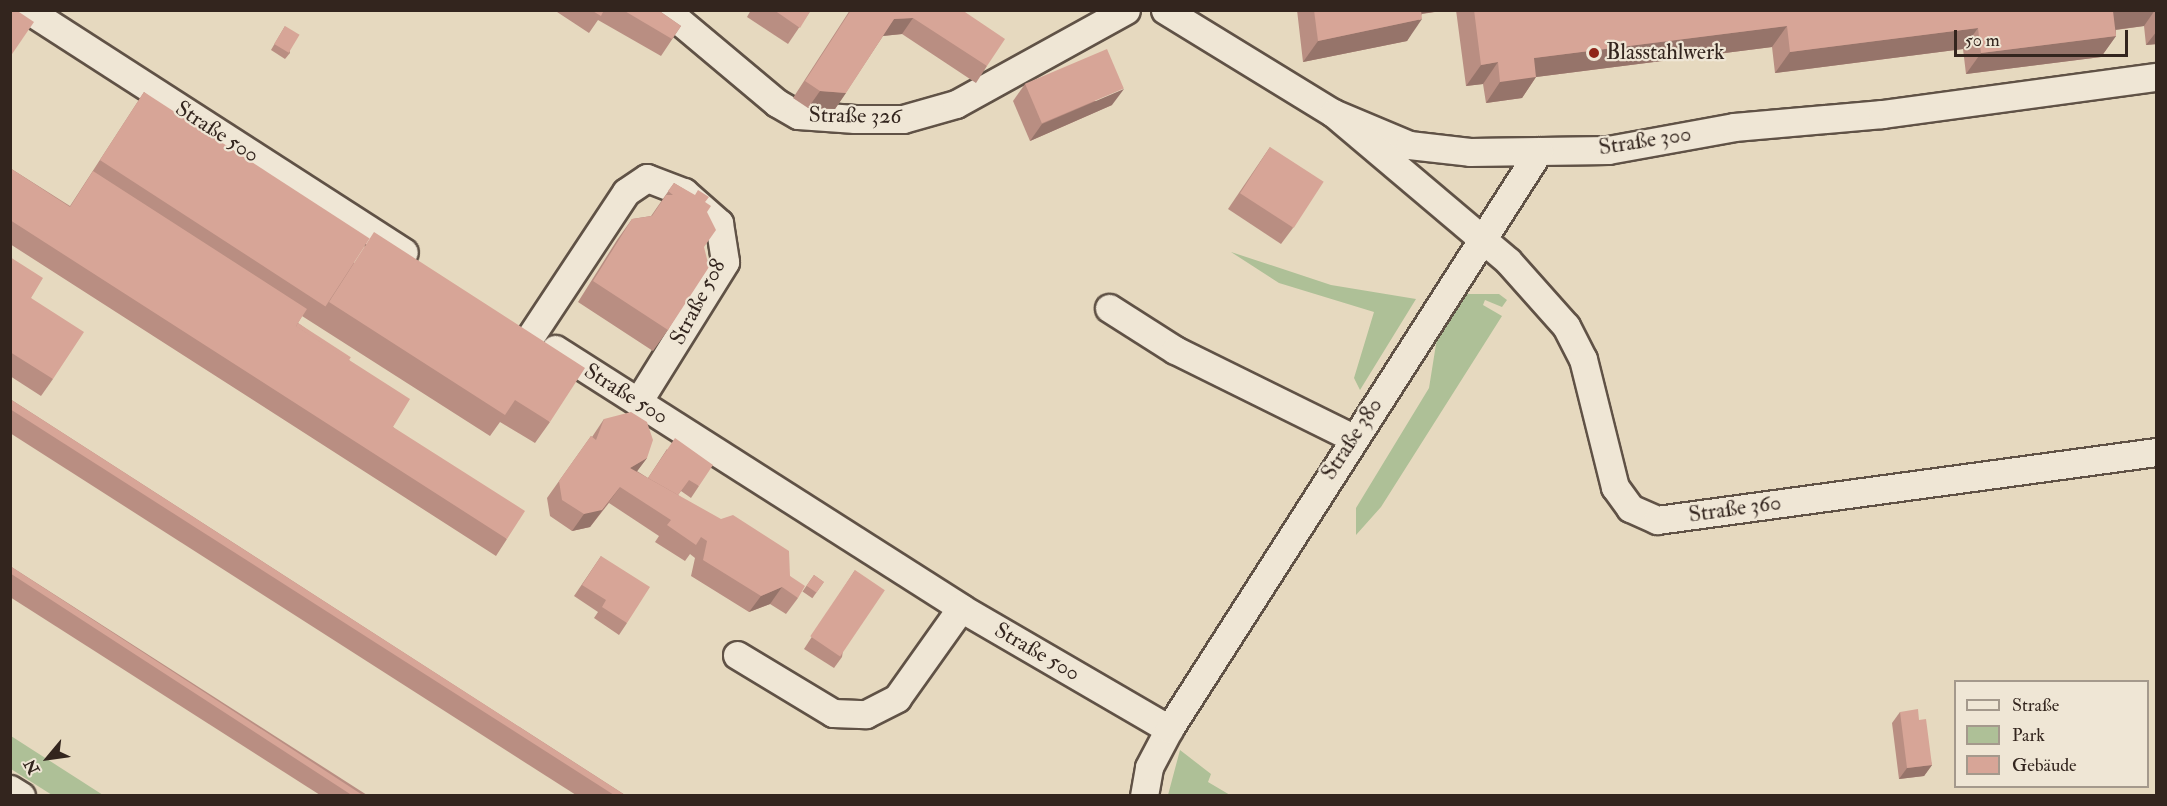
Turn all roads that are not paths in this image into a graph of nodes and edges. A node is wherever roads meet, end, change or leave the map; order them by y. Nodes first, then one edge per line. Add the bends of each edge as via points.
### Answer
1 (28, 10) edge
2 (666, 10) edge
3 (1126, 10) edge
4 (1165, 10) edge
5 (2157, 77) edge
6 (1333, 113) junction
7 (1539, 151) junction
8 (1481, 238) junction
9 (431, 270) edge
10 (1109, 308) dead end
11 (522, 328) joint
12 (638, 402) junction
13 (1353, 438) junction
14 (2157, 452) edge
15 (961, 608) junction
16 (737, 655) dead end
17 (1169, 729) junction
18 (10, 789) edge
19 (21, 795) edge
20 (1144, 795) edge

1 - 9 street, Straße 500
2 - 3 street, Straße 326 via 798,115 903,119 956,104
4 - 6 street, Straße 300
5 - 7 street, Straße 300 via 1882,114 1734,127 1608,150
6 - 7 street, Straße 300 via 1409,145
6 - 8 street, Straße 360
7 - 8 street, Straße 380
8 - 13 street, Straße 380
8 - 14 street, Straße 360 via 1566,326 1583,358 1615,487 1630,508 1657,520
10 - 13 street via 1175,350
11 - 12 street, Straße 500
11 - 12 street, Straße 508 via 626,192 647,178 684,192 719,223 724,262
12 - 15 street, Straße 500
13 - 17 street, Straße 380
15 - 16 street via 897,698 866,714 833,713
15 - 17 street, Straße 500
17 - 20 street via 1149,767
18 - 19 street

